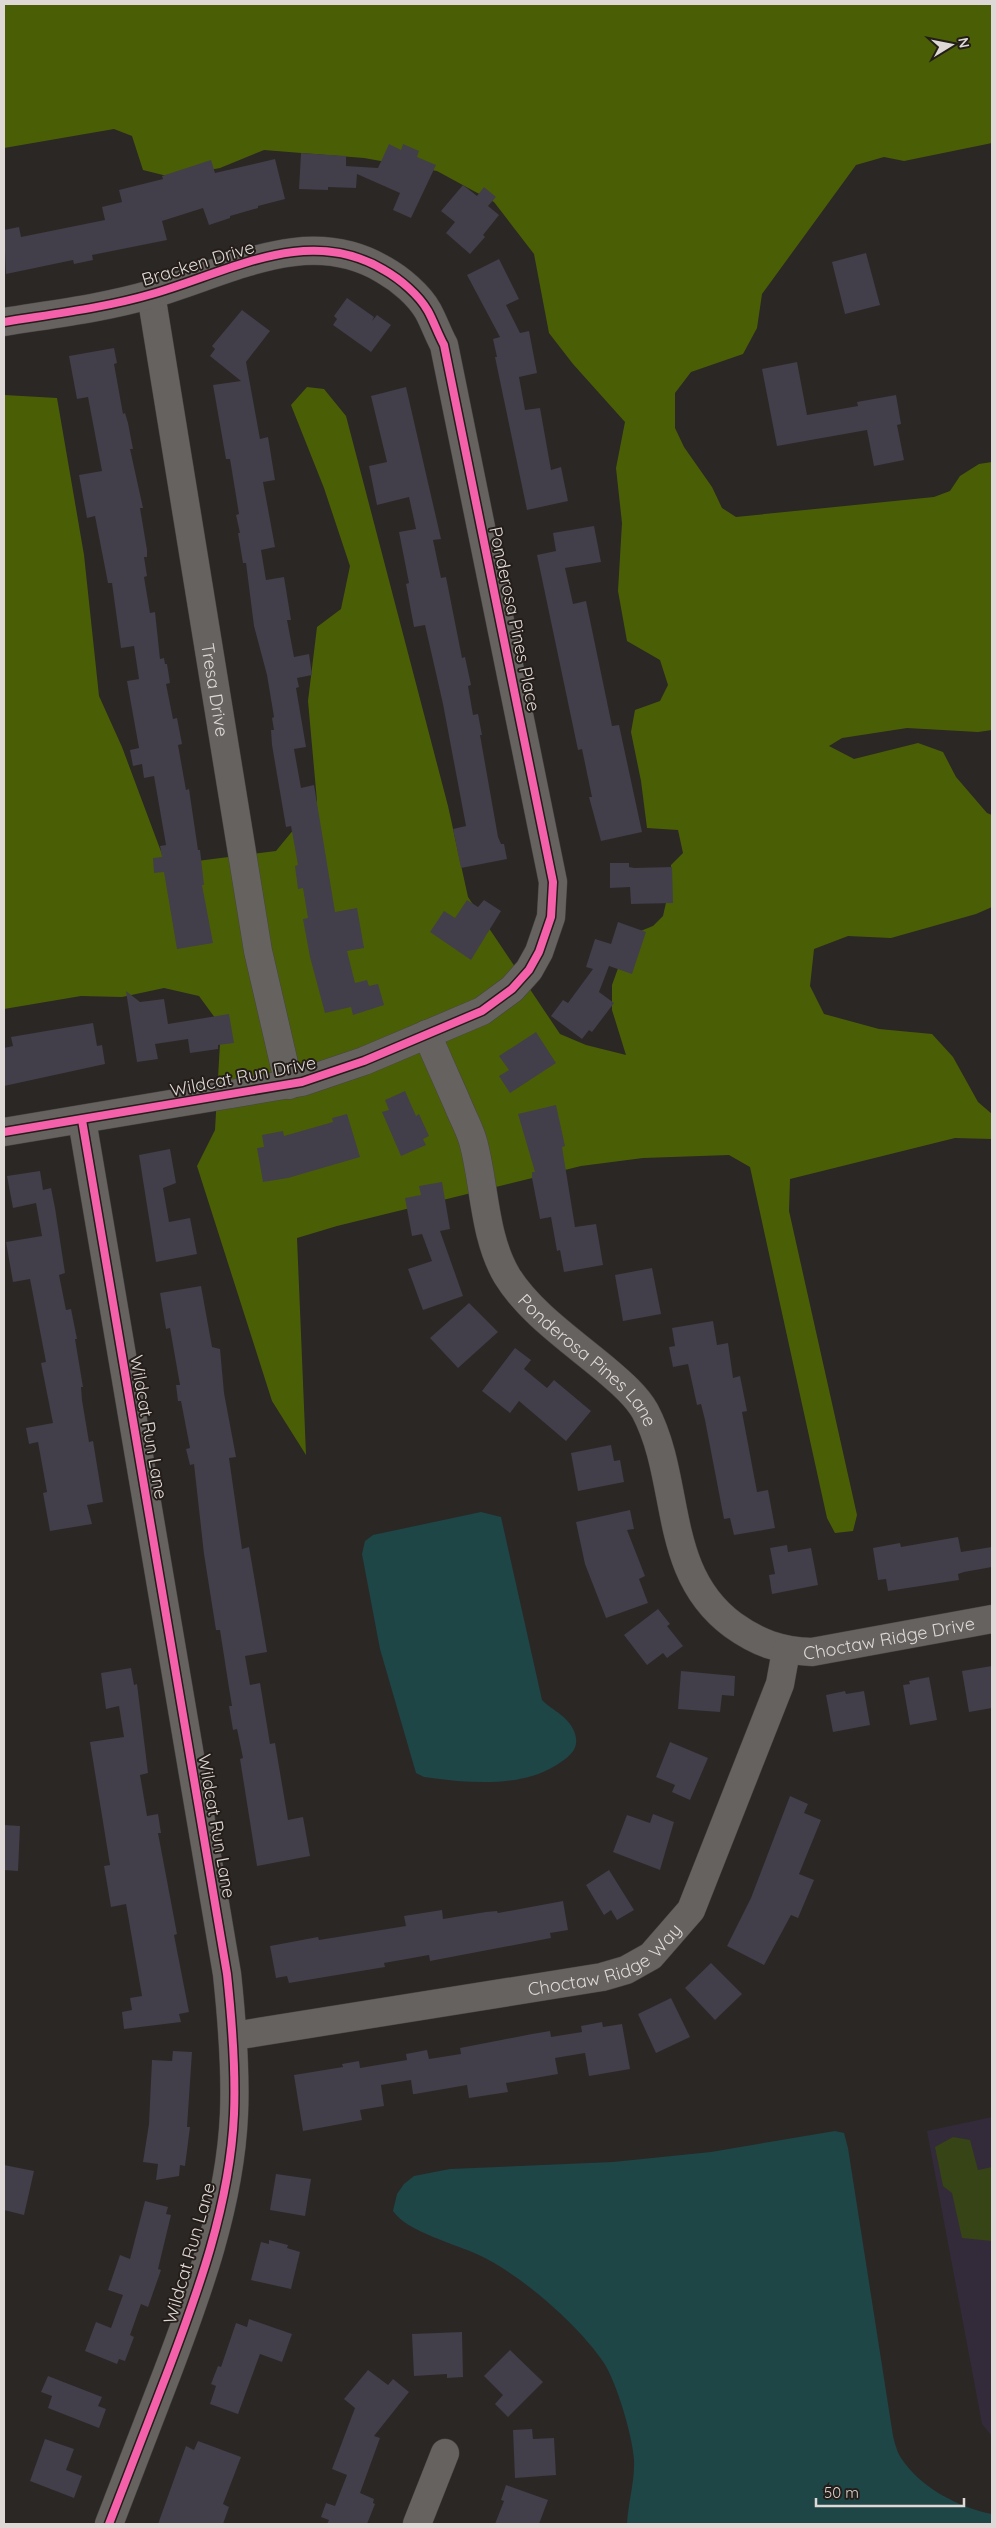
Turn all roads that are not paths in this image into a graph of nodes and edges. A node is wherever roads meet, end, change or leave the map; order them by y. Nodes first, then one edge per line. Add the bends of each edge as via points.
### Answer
1 (396, 278) joint
2 (151, 294) junction
3 (4, 322) edge
4 (524, 976) joint
5 (427, 1034) junction
6 (289, 1085) junction
7 (82, 1120) junction
8 (4, 1132) edge
9 (992, 1620) edge
10 (786, 1651) junction
11 (234, 2036) junction
12 (445, 2452) dead end
13 (109, 2524) edge
14 (417, 2524) edge

1 - 2 street, Bracken Drive via 349,254 304,250 277,254
1 - 4 street, Ponderosa Pines Place via 427,310 444,345 551,867 550,925
2 - 3 street, Bracken Drive
2 - 6 street, Tresa Drive via 258,951
4 - 5 street, Wildcat Run Drive via 488,1007
5 - 6 street, Wildcat Run Drive via 344,1069
5 - 10 street, Ponderosa Pines Lane via 474,1144 494,1243 507,1275 524,1299 620,1382 644,1409 657,1437 682,1553 698,1588 720,1615 742,1631
6 - 7 street, Wildcat Run Drive
7 - 8 street, Wildcat Run Drive
7 - 11 street, Wildcat Run Lane via 226,1965
9 - 10 street, Choctaw Ridge Drive via 812,1652
10 - 11 street, Choctaw Ridge Way via 780,1684 690,1910 651,1956 626,1970 602,1977
11 - 13 street, Wildcat Run Lane via 234,2115 226,2180 214,2234 197,2294
12 - 14 street

